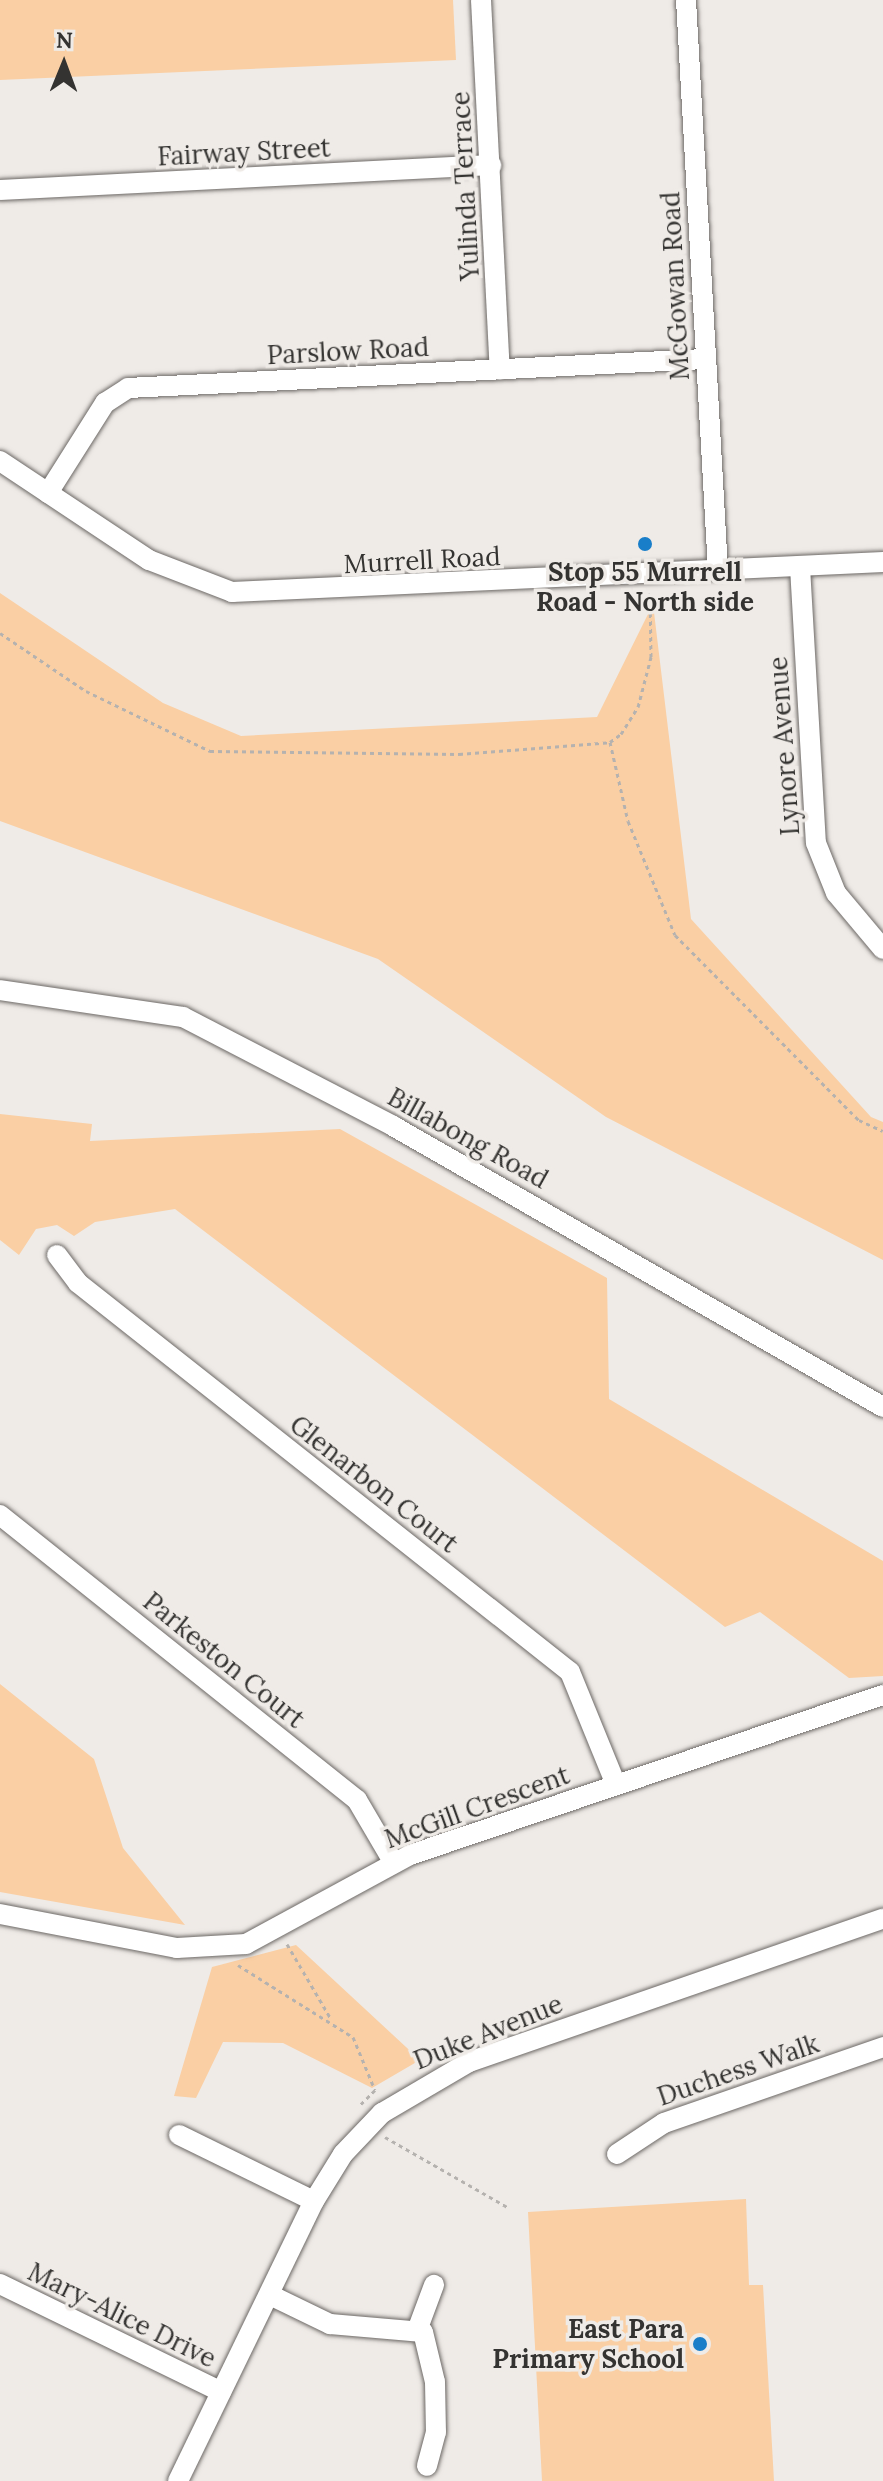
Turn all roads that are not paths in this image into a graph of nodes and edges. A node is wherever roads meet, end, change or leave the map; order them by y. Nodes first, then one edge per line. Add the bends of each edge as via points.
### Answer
1 (481, 0) edge
2 (686, 0) edge
3 (491, 165) junction
4 (0, 190) edge
5 (705, 359) junction
6 (500, 370) junction
7 (0, 461) edge
8 (48, 493) junction
9 (883, 562) edge
10 (800, 567) junction
11 (718, 570) junction
12 (883, 949) edge
13 (0, 990) edge
14 (57, 1255) dead end
15 (883, 1407) edge
16 (0, 1515) edge
17 (883, 1695) edge
18 (616, 1785) junction
19 (394, 1863) junction
20 (0, 1914) edge
21 (883, 1919) edge
22 (883, 2047) edge
23 (179, 2135) dead end
24 (617, 2154) dead end
25 (314, 2201) junction
26 (0, 2284) edge
27 (434, 2285) dead end
28 (270, 2295) junction
29 (418, 2328) junction
30 (221, 2392) junction
31 (427, 2466) dead end
32 (178, 2481) edge

1 - 3 street, Yulinda Terrace
2 - 5 street, McGowan Road
3 - 4 street, Fairway Street
3 - 6 street, Yulinda Terrace
5 - 6 street, Parslow Road
5 - 11 street, McGowan Road
6 - 8 street, Parslow Road via 128,388 105,403
7 - 8 street, Murrell Road
8 - 11 street, Murrell Road via 175,574 232,592
9 - 10 street, Murrell Road
10 - 11 street, Murrell Road
10 - 12 street, Lynore Avenue via 816,843 836,893
13 - 15 street, Billabong Road via 183,1017 393,1126
14 - 18 street, Glenarbon Court via 78,1283 570,1672
16 - 19 street, Parkeston Court via 357,1800
17 - 18 street, McGill Crescent
18 - 19 street, McGill Crescent
19 - 20 street, McGill Crescent via 277,1931 216,1948 122,1940
21 - 25 street, Duke Avenue via 469,2062 418,2087 367,2127
22 - 24 street, Duchess Walk via 664,2123
23 - 25 street
25 - 28 street, Duke Avenue
26 - 30 street, Mary-Alice Drive
27 - 29 street
28 - 29 street via 330,2324
28 - 30 street, Duke Avenue
29 - 31 street via 431,2343 435,2382
30 - 32 street, Duke Avenue

